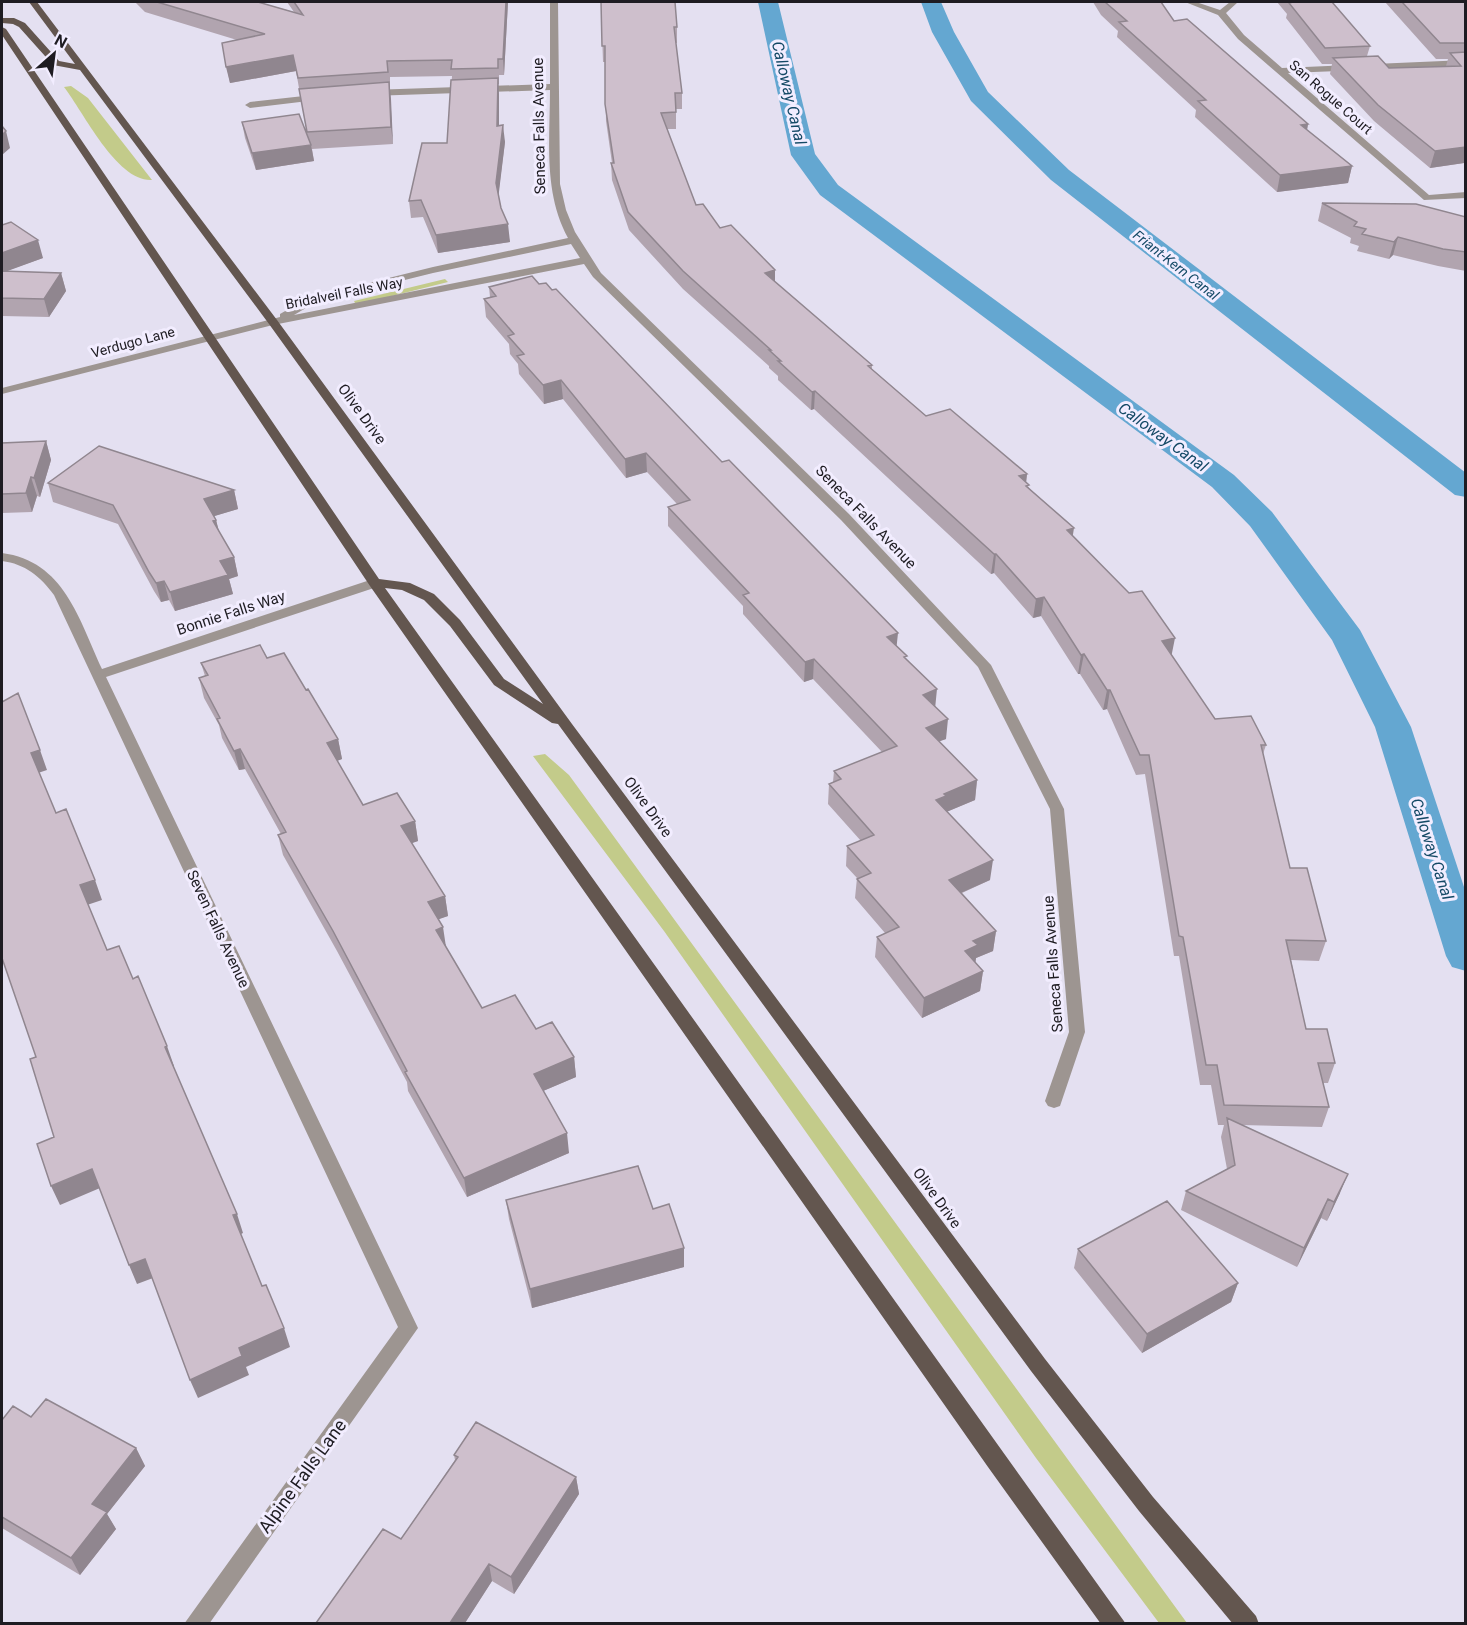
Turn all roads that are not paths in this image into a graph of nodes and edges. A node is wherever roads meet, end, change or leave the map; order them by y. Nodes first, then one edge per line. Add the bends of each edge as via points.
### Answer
1 (33, 2) edge
2 (554, 2) edge
3 (1189, 2) edge
4 (1234, 2) edge
5 (1221, 13) junction
6 (2, 21) edge
7 (2, 29) edge
8 (1466, 63) edge
9 (82, 68) junction
10 (1280, 71) junction
11 (554, 87) junction
12 (356, 94) edge
13 (336, 96) edge
14 (250, 105) dead end
15 (1466, 195) edge
16 (573, 240) junction
17 (587, 260) junction
18 (273, 322) junction
19 (211, 337) junction
20 (2, 391) edge
21 (3, 557) edge
22 (375, 583) junction
23 (97, 675) junction
24 (567, 727) junction
25 (1054, 1101) dead end
26 (408, 1328) joint
27 (195, 1623) edge
28 (1115, 1623) edge
29 (1248, 1623) edge

1 - 9 main road, Olive Drive
2 - 11 street, Seneca Falls Avenue
3 - 5 street
4 - 5 street
5 - 10 street, San Rogue Court via 1241,37
6 - 9 main road via 22,25 56,63
7 - 19 main road
8 - 10 street
9 - 18 main road, Olive Drive
10 - 15 street, San Rogue Court via 1427,198
11 - 12 street
11 - 16 street, Seneca Falls Avenue via 555,184 558,207
13 - 14 street
16 - 17 street, Seneca Falls Avenue
16 - 18 street, Bridalveil Falls Way via 312,300
17 - 18 street, Bridalveil Falls Way
17 - 25 street, Seneca Falls Avenue via 845,517 984,665 1058,809 1077,1032
18 - 19 street, Verdugo Lane
18 - 24 main road, Olive Drive
19 - 20 street, Verdugo Lane
19 - 22 main road
21 - 23 street, Seven Falls Avenue via 26,562 44,572 60,594
22 - 23 street, Bonnie Falls Way
22 - 24 main road via 405,586 429,597 455,623 499,682
22 - 28 main road via 995,1460
23 - 26 street, Seven Falls Avenue
24 - 29 main road, Olive Drive via 1038,1365 1146,1504
26 - 27 street, Alpine Falls Lane

